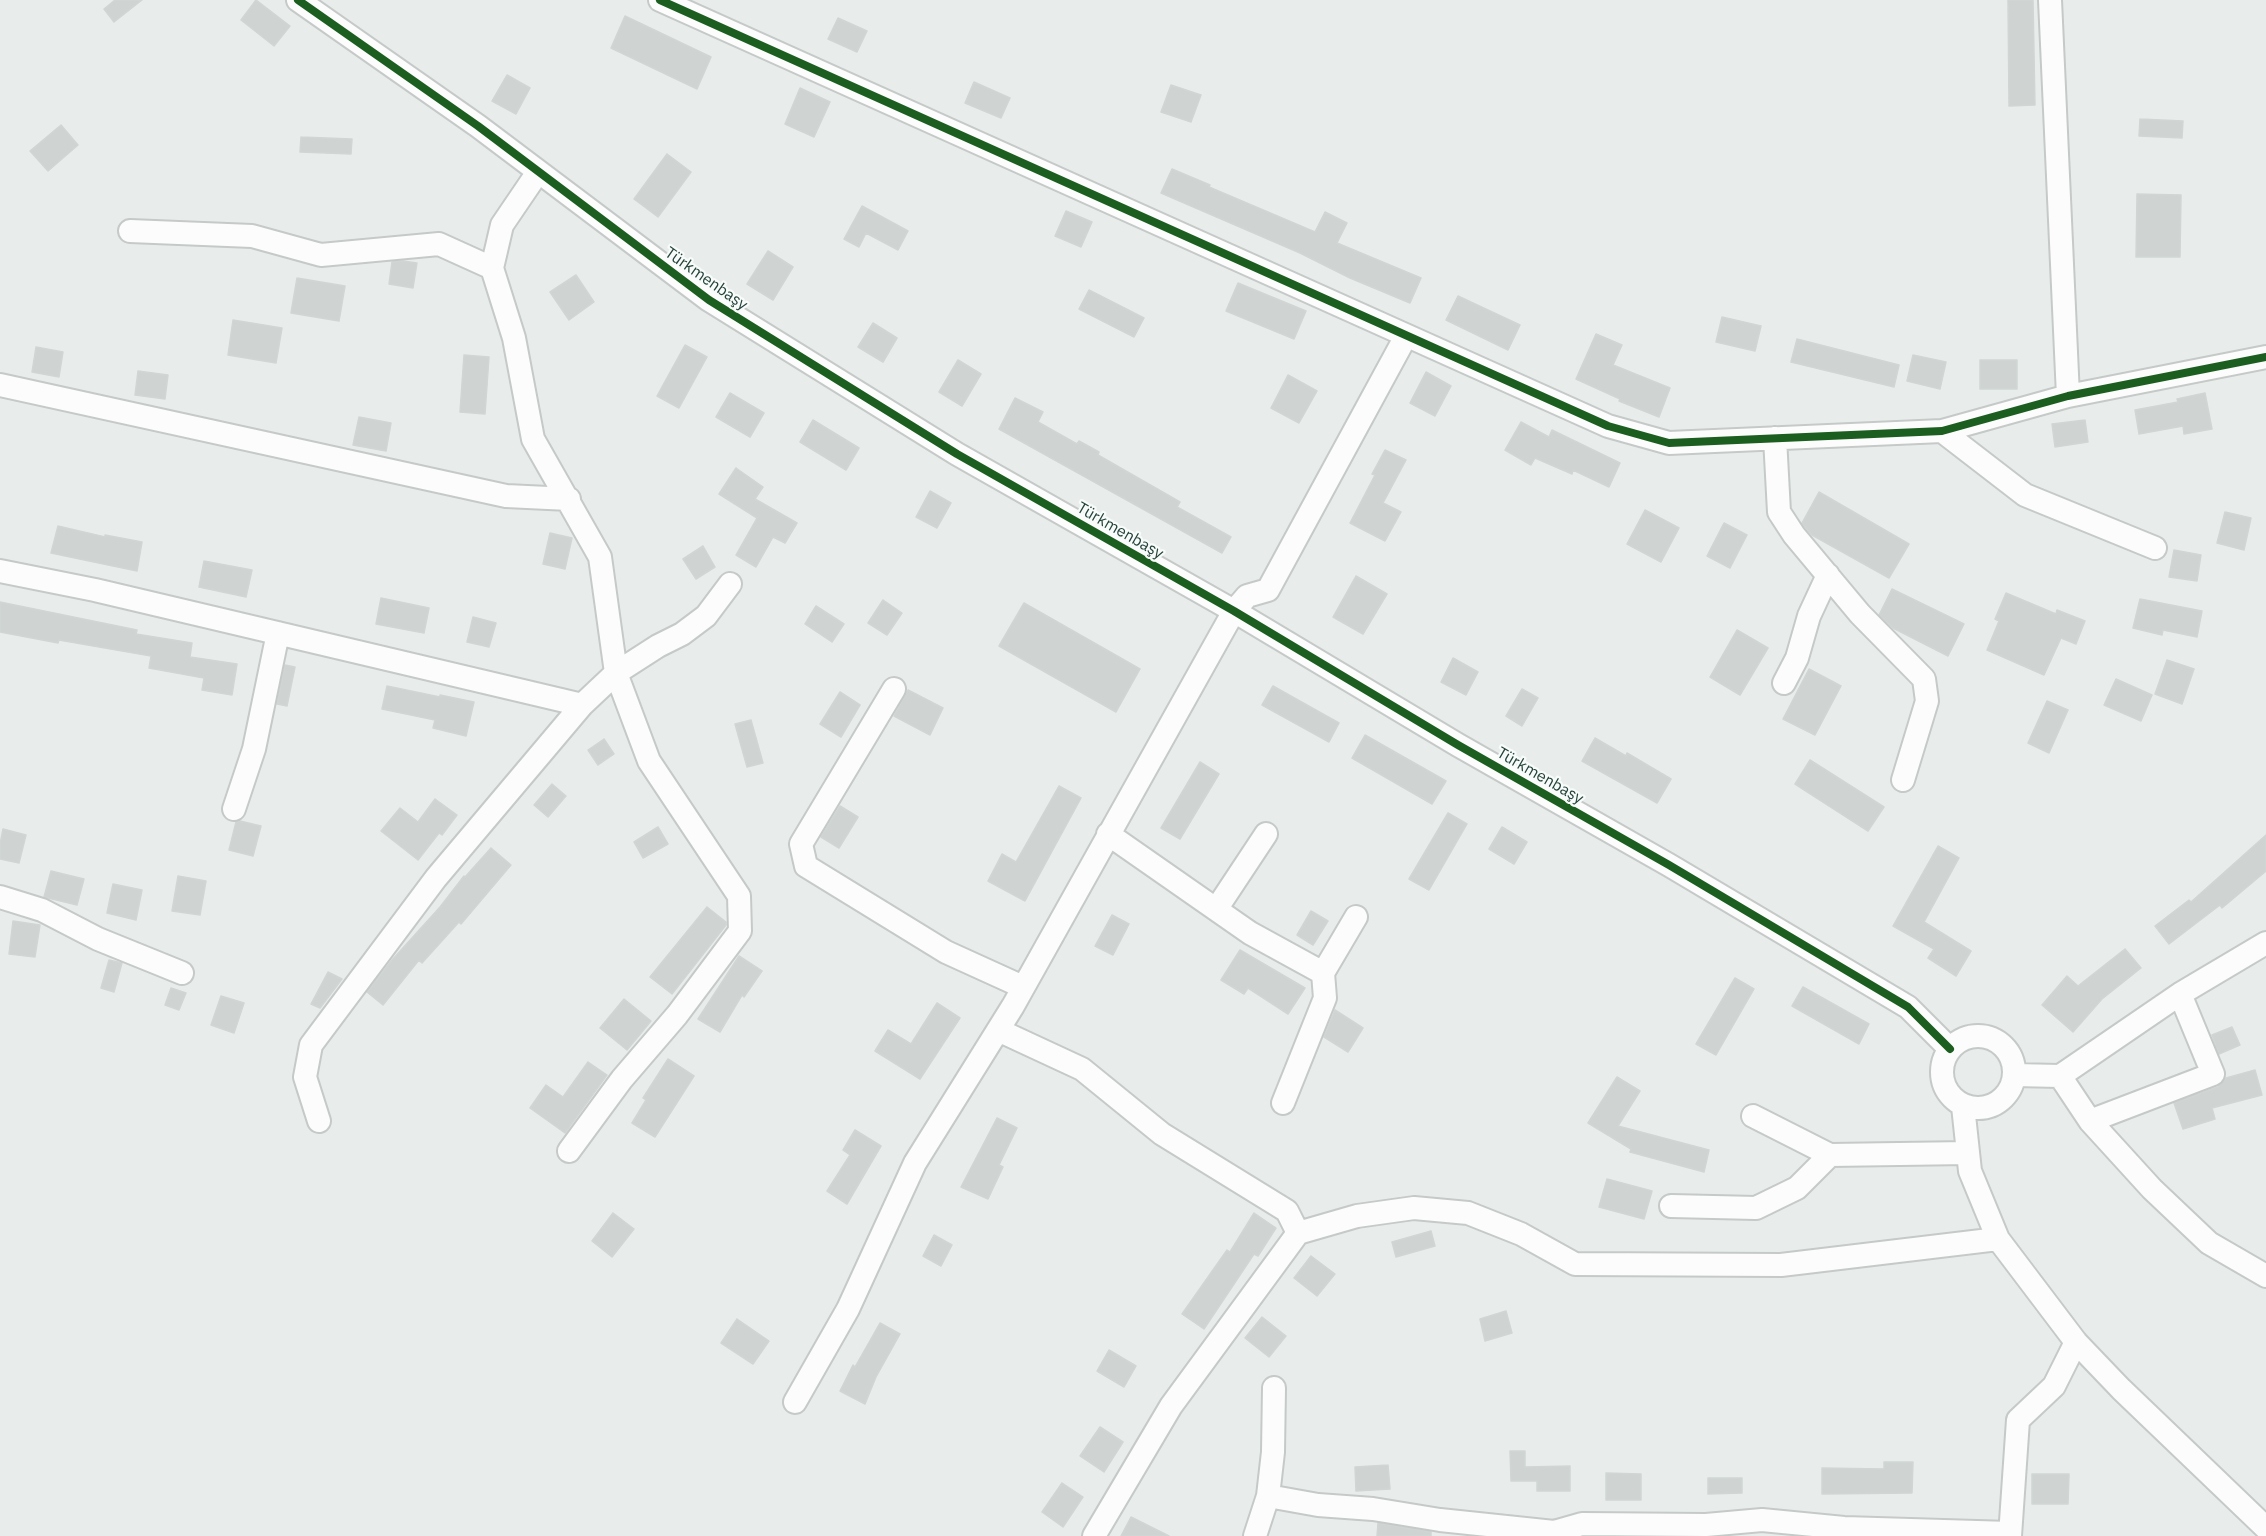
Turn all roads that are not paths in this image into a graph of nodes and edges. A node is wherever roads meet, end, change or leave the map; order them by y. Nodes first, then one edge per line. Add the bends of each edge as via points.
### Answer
1 (298, 0) edge
2 (660, 0) edge
3 (2050, 0) edge
4 (538, 172) junction
5 (129, 231) dead end
6 (492, 268) junction
7 (1406, 336) junction
8 (2266, 357) edge
9 (0, 385) edge
10 (2068, 396) junction
11 (1942, 431) junction
12 (1775, 438) junction
13 (569, 499) junction
14 (2156, 548) dead end
15 (0, 571) edge
16 (1828, 575) junction
17 (730, 584) dead end
18 (1234, 611) junction
19 (278, 633) junction
20 (616, 673) junction
21 (1784, 683) dead end
22 (894, 689) dead end
23 (582, 705) junction
24 (1903, 780) dead end
25 (234, 808) dead end
26 (1108, 834) junction
27 (1266, 834) dead end
28 (0, 897) edge
29 (1217, 908) junction
30 (1356, 917) dead end
31 (2266, 943) edge
32 (182, 973) dead end
33 (1323, 974) junction
34 (1023, 987) junction
35 (2180, 994) junction
36 (998, 1030) junction
37 (1950, 1049) junction
38 (2014, 1075) junction
39 (2060, 1076) junction
40 (1283, 1103) dead end
41 (1963, 1106) junction
42 (1753, 1116) dead end
43 (2090, 1121) junction
44 (319, 1122) dead end
45 (569, 1151) dead end
46 (1968, 1153) junction
47 (1830, 1155) junction
48 (1671, 1206) dead end
49 (1298, 1233) junction
50 (1998, 1239) junction
51 (2266, 1276) edge
52 (2076, 1342) junction
53 (1274, 1388) dead end
54 (795, 1402) dead end
55 (1268, 1496) junction
56 (2266, 1528) edge
57 (1554, 1534) edge
58 (2010, 1535) edge
59 (1094, 1536) edge
60 (1255, 1536) edge

1 - 4 street, Türkmenbaşy
2 - 7 street
3 - 10 street
4 - 6 street via 502,225
4 - 18 street, Türkmenbaşy via 710,300 957,454
5 - 6 street via 252,236 321,255 439,244
6 - 13 street via 514,338 534,439
7 - 12 street via 1608,426 1669,443
7 - 18 street via 1268,590 1247,596
8 - 10 street
9 - 13 street via 506,496
10 - 11 street
11 - 12 street
11 - 14 street via 2025,495
12 - 16 street via 1779,512
13 - 20 street via 600,557
15 - 19 street
16 - 21 street
16 - 24 street via 1924,679 1927,701
17 - 20 street via 706,616
18 - 26 street
18 - 37 street, Türkmenbaşy via 1908,1007
19 - 23 street
19 - 25 street via 254,749
20 - 23 street
20 - 45 street via 649,761 739,896 740,931
22 - 34 street via 801,844 806,866 946,952
23 - 44 street via 436,878 311,1045 305,1077
26 - 29 street
26 - 34 street
27 - 29 street
28 - 32 street via 42,909 98,939
29 - 33 street via 1250,933
30 - 33 street
31 - 35 street
33 - 40 street via 1325,998
34 - 36 street
35 - 39 street
35 - 43 street via 2212,1074
36 - 49 street via 1082,1069 1162,1134 1287,1211
36 - 54 street via 915,1163 848,1309
37 - 38 street via 1964,1039 1991,1038 2004,1046
37 - 41 street via 1942,1066 1943,1083 1951,1097
38 - 39 street
38 - 41 street via 2005,1097 1995,1105 1978,1109
39 - 43 street
41 - 46 street
42 - 47 street
43 - 51 street via 2152,1189 2209,1243
46 - 47 street
46 - 50 street via 1970,1171
47 - 48 street via 1797,1188 1756,1208
49 - 50 street via 1357,1216 1414,1208 1468,1213 1521,1234 1575,1264 1781,1265
49 - 59 street via 1171,1406
50 - 52 street
52 - 56 street
52 - 58 street via 2054,1386 2018,1420
53 - 55 street
55 - 57 street
55 - 60 street
57 - 58 street via 1582,1524 1706,1525 1762,1520 1844,1528

